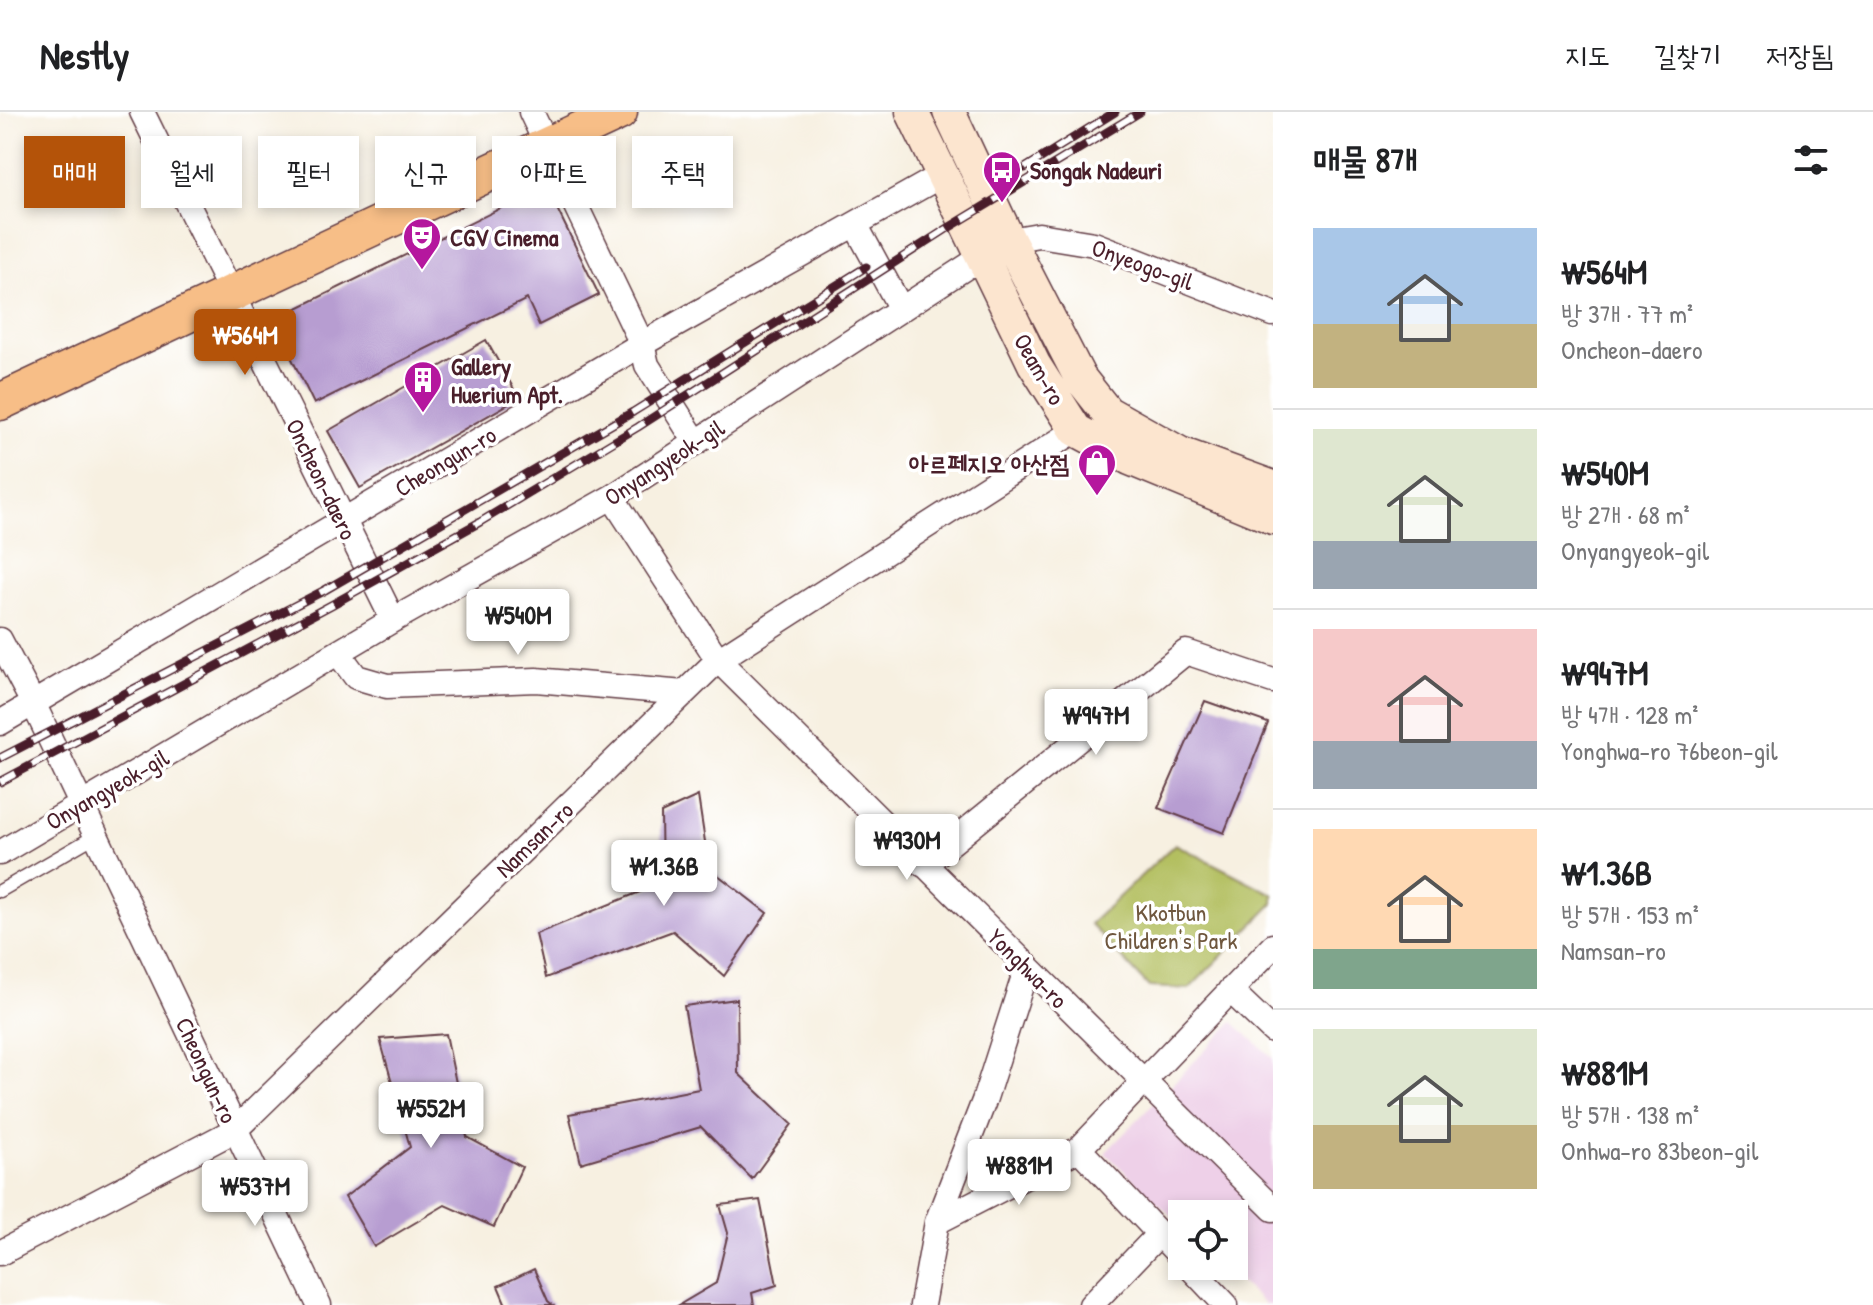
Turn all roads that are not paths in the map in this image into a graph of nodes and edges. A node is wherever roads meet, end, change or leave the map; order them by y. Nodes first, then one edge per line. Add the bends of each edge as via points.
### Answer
1 (142, 112) edge
2 (619, 112) edge
3 (912, 112) edge
4 (949, 112) edge
5 (546, 124) edge
6 (942, 175) junction
7 (855, 224) junction
8 (1009, 240) junction
9 (980, 258) junction
10 (227, 286) junction
11 (1269, 307) edge
12 (901, 309) junction
13 (642, 344) junction
14 (0, 384) edge
15 (0, 402) edge
16 (1076, 430) junction
17 (696, 442) junction
18 (1273, 487) edge
19 (612, 497) junction
20 (1273, 518) edge
21 (343, 522) junction
22 (393, 620) junction
23 (0, 640) edge
24 (339, 654) junction
25 (718, 660) junction
26 (1273, 681) edge
27 (684, 693) junction
28 (34, 705) junction
29 (0, 723) edge
30 (80, 805) junction
31 (95, 836) junction
32 (0, 853) edge
33 (924, 865) junction
34 (0, 891) edge
35 (1273, 946) edge
36 (1027, 967) junction
37 (1230, 990) junction
38 (1273, 1031) edge
39 (1142, 1081) junction
40 (235, 1130) junction
41 (1079, 1149) junction
42 (1273, 1209) edge
43 (937, 1222) junction
44 (1159, 1234) junction
45 (1168, 1243) edge
46 (0, 1253) edge
47 (1202, 1280) edge
48 (319, 1305) edge
49 (922, 1305) edge
50 (1091, 1305) edge
51 (1226, 1305) edge

1 - 10 street, Oncheon-daero
2 - 5 main road
3 - 6 main road, Oeam-ro
4 - 8 main road, Oeam-ro
5 - 10 main road
5 - 13 street
6 - 7 street, Cheongun-ro
6 - 9 main road, Oeam-ro
7 - 12 street
7 - 13 street, Cheongun-ro
8 - 11 street, Onyeogo-gil via 1039,235 1094,244
8 - 18 main road, Oeam-ro via 1080,378 1107,412 1180,453
9 - 12 street, Onyangyeok-gil
9 - 16 main road, Oeam-ro via 1034,364
10 - 14 main road
10 - 15 main road
10 - 21 street, Oncheon-daero
12 - 17 street, Onyangyeok-gil
13 - 17 street via 647,365
13 - 21 street, Cheongun-ro
16 - 20 main road, Oeam-ro via 1130,459
16 - 25 street, Namsan-ro
17 - 19 street, Onyangyeok-gil
19 - 22 street, Onyangyeok-gil
19 - 25 street, Yonghwa-ro
21 - 22 street, Oncheon-daero
21 - 28 street, Cheongun-ro
22 - 24 street, Onyangyeok-gil
23 - 28 street, Cheongun-ro
24 - 27 street via 356,677 387,686 536,680
24 - 30 street, Onyangyeok-gil
25 - 27 street, Namsan-ro
25 - 33 street, Yonghwa-ro
26 - 33 street via 1186,652
27 - 40 street, Namsan-ro
28 - 29 street
28 - 30 street, Cheongun-ro
30 - 31 street, Cheongun-ro
30 - 32 street, Onyangyeok-gil
31 - 34 lane
31 - 40 street, Cheongun-ro
33 - 36 street, Yonghwa-ro
35 - 37 street
36 - 39 street, Yonghwa-ro
36 - 43 street via 984,1101
37 - 38 street
37 - 39 street
39 - 41 street
39 - 42 street, Yonghwa-ro
40 - 46 street, Namsan-ro
40 - 48 street, Cheongun-ro
41 - 43 street
41 - 44 street
43 - 49 street
44 - 45 street
44 - 50 street
47 - 51 street

